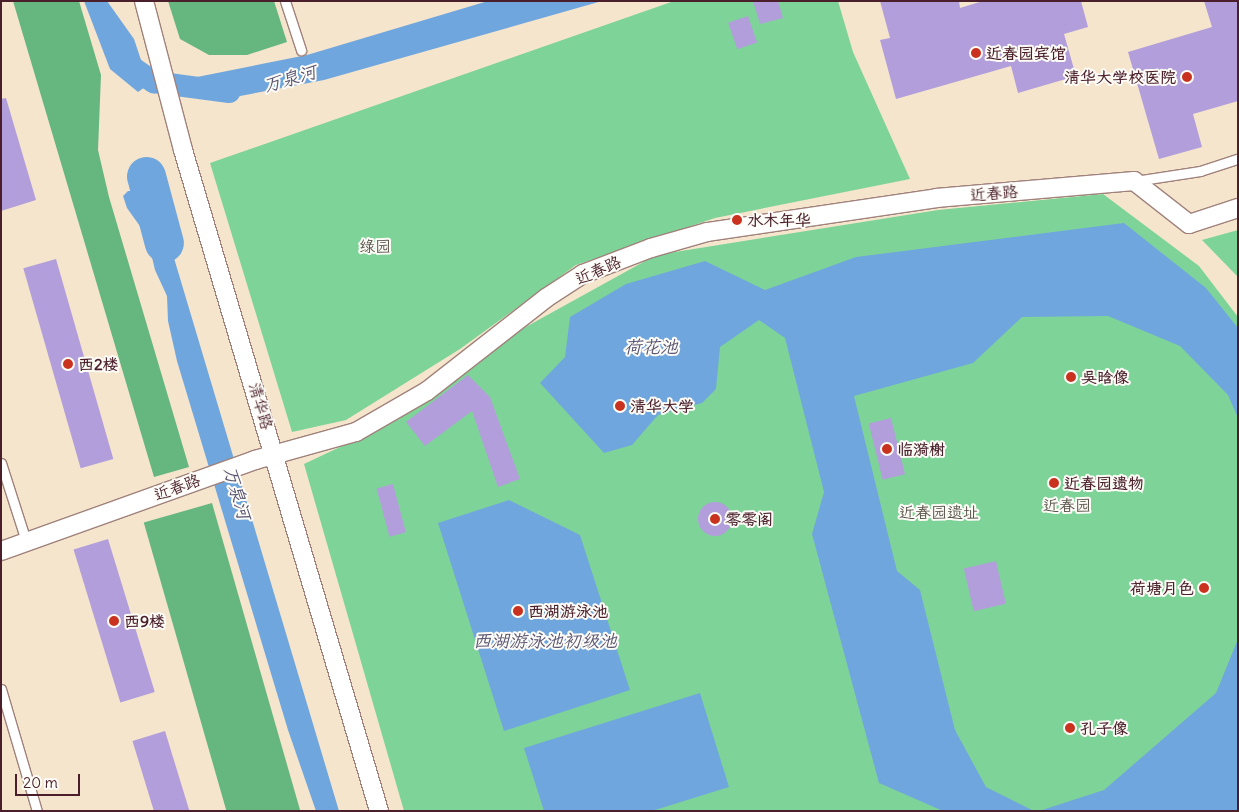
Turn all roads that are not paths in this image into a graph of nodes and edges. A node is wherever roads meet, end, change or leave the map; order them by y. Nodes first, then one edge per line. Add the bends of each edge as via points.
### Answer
1 (144, 1) edge
2 (285, 1) edge
3 (301, 50) dead end
4 (1238, 159) edge
5 (1134, 181) junction
6 (1238, 208) edge
7 (275, 454) junction
8 (1, 463) edge
9 (26, 541) junction
10 (1, 551) edge
11 (1, 689) edge
12 (37, 811) edge
13 (379, 811) edge

1 - 7 street, 清华路 via 183,150
2 - 3 lane
4 - 5 lane via 1200,171
5 - 6 street via 1189,224
5 - 7 street, 近春路 via 936,198 762,222 707,232 651,248 583,274 546,298 427,391 356,432
7 - 9 street, 近春路
7 - 13 street, 清华路
8 - 9 lane
9 - 10 street, 近春路
11 - 12 lane

